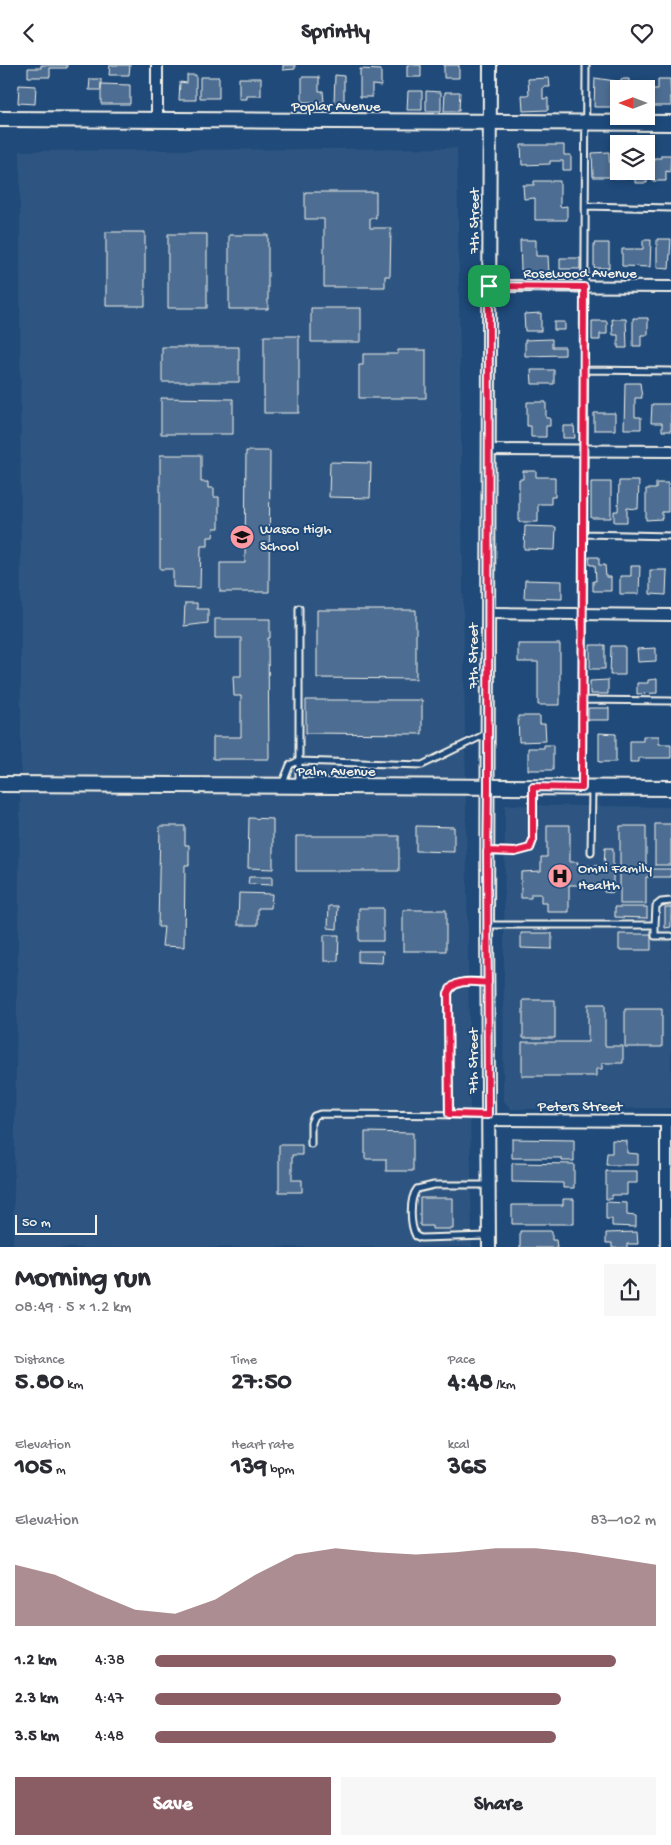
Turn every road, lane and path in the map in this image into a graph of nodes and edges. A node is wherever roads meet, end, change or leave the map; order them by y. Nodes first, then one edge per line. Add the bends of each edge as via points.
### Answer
1 (157, 65) edge
2 (490, 65) edge
3 (586, 65) edge
4 (0, 119) edge
5 (157, 120) junction
6 (490, 122) junction
7 (586, 123) junction
8 (671, 123) edge
9 (585, 207) junction
10 (671, 208) edge
11 (489, 286) junction
12 (584, 287) junction
13 (671, 287) edge
14 (584, 370) junction
15 (671, 371) edge
16 (489, 449) junction
17 (584, 450) junction
18 (671, 451) edge
19 (584, 534) junction
20 (671, 535) edge
21 (299, 608) dead end
22 (488, 613) junction
23 (583, 614) junction
24 (671, 615) edge
25 (583, 700) junction
26 (671, 701) edge
27 (488, 733) junction
28 (298, 761) junction
29 (0, 784) edge
30 (282, 785) junction
31 (298, 786) junction
32 (488, 787) junction
33 (533, 787) junction
34 (587, 788) junction
35 (671, 788) edge
36 (487, 851) junction
37 (592, 852) dead end
38 (671, 901) edge
39 (487, 925) junction
40 (655, 925) junction
41 (671, 936) edge
42 (488, 983) junction
43 (449, 1114) junction
44 (488, 1117) junction
45 (668, 1121) edge
46 (311, 1144) dead end
47 (489, 1185) junction
48 (489, 1242) edge
49 (666, 1247) edge

1 - 5 street
2 - 6 street, 7th Street
3 - 7 lane
4 - 5 main road, Poplar Avenue
5 - 6 main road, Poplar Avenue
6 - 7 main road, Poplar Avenue
6 - 11 street, 7th Street
7 - 8 main road, Poplar Avenue
7 - 9 lane
9 - 10 lane
9 - 12 lane
11 - 12 street, Rosewood Avenue
11 - 16 street, 7th Street
12 - 13 street, Rosewood Avenue
12 - 14 lane
14 - 15 lane
14 - 17 lane
16 - 17 street
16 - 22 street, 7th Street
17 - 18 street
17 - 19 lane
19 - 20 lane
19 - 23 lane
21 - 28 lane
22 - 23 street
22 - 27 street, 7th Street
23 - 24 street
23 - 25 lane
25 - 26 lane
25 - 34 lane
27 - 28 lane via 422,765
27 - 32 street, 7th Street
28 - 30 lane via 290,765
28 - 31 lane
29 - 30 main road, Palm Avenue
30 - 31 main road, Palm Avenue
31 - 32 main road, Palm Avenue
32 - 33 main road, Palm Avenue
32 - 36 street, 7th Street
33 - 34 main road, Palm Avenue
33 - 36 lane via 533,840 530,848 515,852
34 - 35 main road, Palm Avenue
34 - 37 lane
36 - 39 street, 7th Street
38 - 40 lane via 656,906
39 - 40 lane
39 - 42 street, 7th Street
40 - 41 lane via 655,936
42 - 43 lane via 459,983 448,993
42 - 44 street, 7th Street
43 - 44 lane
43 - 46 lane via 320,1114 314,1116 311,1123
44 - 45 street, Peters Street
44 - 47 street, 7th Street
45 - 49 street
47 - 48 street, 7th Street
47 - 48 lane via 434,1185 417,1189 412,1223 416,1236 421,1238

